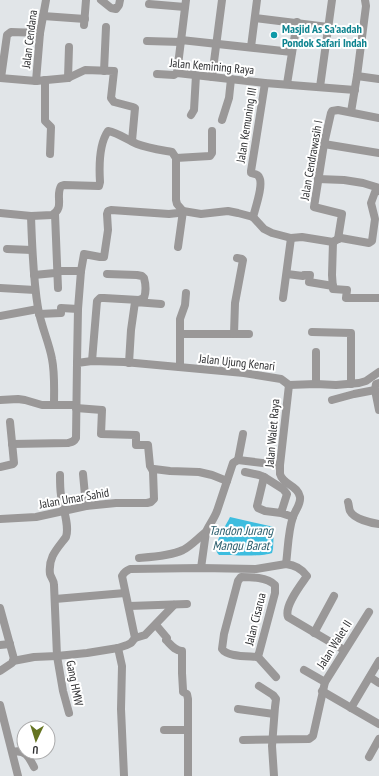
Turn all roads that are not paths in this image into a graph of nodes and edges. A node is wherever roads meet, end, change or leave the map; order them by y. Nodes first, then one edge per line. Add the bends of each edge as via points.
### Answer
1 (46, 0) edge
2 (86, 0) edge
3 (101, 0) edge
4 (120, 0) edge
5 (222, 0) edge
6 (257, 0) edge
7 (332, 0) edge
8 (365, 0) edge
9 (186, 3) edge
10 (149, 4) dead end
11 (43, 16) junction
12 (255, 18) junction
13 (296, 22) junction
14 (106, 27) dead end
15 (328, 27) junction
16 (40, 33) junction
17 (147, 41) dead end
18 (181, 41) junction
19 (217, 43) junction
20 (69, 47) dead end
21 (251, 47) junction
22 (292, 52) junction
23 (104, 71) junction
24 (177, 73) junction
25 (157, 74) dead end
26 (196, 75) junction
27 (357, 76) junction
28 (212, 77) junction
29 (0, 78) edge
30 (68, 78) junction
31 (230, 79) junction
32 (379, 79) edge
33 (45, 80) junction
34 (36, 81) junction
35 (264, 83) junction
36 (287, 84) junction
37 (320, 87) junction
38 (355, 90) junction
39 (351, 112) junction
40 (191, 115) dead end
41 (379, 118) edge
42 (222, 120) dead end
43 (212, 131) dead end
44 (132, 141) junction
45 (324, 144) junction
46 (379, 153) edge
47 (50, 154) dead end
48 (176, 158) junction
49 (318, 179) junction
50 (379, 188) edge
51 (379, 191) edge
52 (183, 211) junction
53 (0, 213) edge
54 (55, 214) junction
55 (31, 216) junction
56 (253, 217) junction
57 (291, 238) junction
58 (335, 240) junction
59 (178, 247) dead end
60 (8, 249) dead end
61 (32, 250) junction
62 (238, 258) dead end
63 (81, 271) junction
64 (58, 272) junction
65 (107, 274) dead end
66 (287, 274) junction
67 (34, 275) junction
68 (333, 286) junction
69 (0, 288) edge
70 (58, 288) dead end
71 (35, 290) junction
72 (186, 293) dead end
73 (283, 298) dead end
74 (379, 298) edge
75 (129, 300) junction
76 (161, 304) dead end
77 (78, 308) junction
78 (39, 311) junction
79 (0, 316) edge
80 (312, 332) dead end
81 (180, 334) junction
82 (234, 334) junction
83 (249, 334) dead end
84 (316, 352) dead end
85 (92, 361) junction
86 (77, 363) junction
87 (126, 363) junction
88 (180, 367) junction
89 (379, 372) edge
90 (375, 383) edge
91 (289, 384) junction
92 (316, 384) junction
93 (351, 384) junction
94 (0, 400) edge
95 (332, 400) dead end
96 (54, 405) junction
97 (76, 407) junction
98 (379, 410) edge
99 (10, 422) dead end
100 (243, 434) dead end
101 (12, 444) junction
102 (238, 460) junction
103 (280, 465) junction
104 (0, 467) edge
105 (153, 471) junction
106 (245, 472) dead end
107 (83, 474) dead end
108 (60, 475) dead end
109 (264, 477) junction
110 (227, 481) junction
111 (282, 483) junction
112 (348, 502) dead end
113 (86, 506) junction
114 (64, 511) junction
115 (281, 513) junction
116 (293, 517) junction
117 (0, 519) edge
118 (379, 524) edge
119 (206, 532) junction
120 (139, 558) dead end
121 (289, 564) junction
122 (201, 568) junction
123 (256, 569) junction
124 (256, 578) junction
125 (125, 593) junction
126 (334, 596) dead end
127 (55, 599) junction
128 (187, 604) dead end
129 (174, 605) junction
130 (129, 606) junction
131 (0, 608) edge
132 (369, 612) dead end
133 (156, 625) junction
134 (314, 633) junction
135 (135, 638) junction
136 (10, 644) junction
137 (0, 645) edge
138 (118, 648) junction
139 (344, 650) junction
140 (57, 656) junction
141 (258, 657) junction
142 (13, 661) junction
143 (379, 661) edge
144 (304, 670) dead end
145 (0, 671) edge
146 (276, 677) dead end
147 (370, 677) junction
148 (325, 682) junction
149 (379, 683) edge
150 (259, 686) dead end
151 (322, 690) junction
152 (0, 705) edge
153 (352, 708) junction
154 (238, 709) dead end
155 (69, 714) dead end
156 (274, 714) junction
157 (379, 724) edge
158 (164, 730) dead end
159 (187, 730) junction
160 (379, 739) edge
161 (243, 740) dead end
162 (272, 740) junction
163 (13, 752) junction
164 (369, 757) dead end
165 (34, 767) dead end
166 (18, 776) edge
167 (124, 776) edge
168 (188, 776) edge
169 (274, 776) edge

1 - 11 street, Jalan Cendana
2 - 11 street via 85,22
3 - 4 street via 114,9 118,8
5 - 19 street
6 - 12 street
7 - 15 street
8 - 27 street
9 - 10 street
9 - 18 street
11 - 16 street, Jalan Cendana
12 - 13 street
12 - 21 street
13 - 15 street
13 - 22 street
14 - 23 street
15 - 37 street
16 - 29 street via 11,32 7,35
16 - 34 street, Jalan Cendana
17 - 18 street
18 - 19 street
18 - 24 street
19 - 21 street
19 - 28 street
20 - 30 street
21 - 22 street
22 - 36 street
23 - 30 street via 85,70
23 - 44 street via 114,71 111,98 114,102 135,108
24 - 25 street, Jalan Kemining Raya
24 - 26 street, Jalan Kemining Raya
26 - 28 street, Jalan Kemining Raya
26 - 40 street via 194,110
27 - 32 street
27 - 38 street
28 - 31 street, Jalan Kemining Raya
29 - 34 street
30 - 33 street
31 - 35 street, Jalan Kemining Raya
31 - 42 street
33 - 34 street
33 - 47 street via 45,121 51,127
35 - 36 street, Jalan Kemining Raya
35 - 56 street, Jalan Kemuning III via 251,171 260,177 261,184
36 - 37 street, Jalan Kemining Raya
37 - 38 street, Jalan Kemining Raya
38 - 39 street
39 - 41 street, Jalan Cendrawasih I
39 - 45 street, Jalan Cendrawasih I via 332,111
43 - 48 street via 210,156
44 - 48 street via 142,146 172,152
44 - 54 street via 108,131 100,156 99,186 60,186 59,207
45 - 46 street
45 - 49 street, Jalan Cendrawasih I
48 - 52 street via 176,200
49 - 50 street via 344,180
49 - 58 street, Jalan Cendrawasih I via 314,207 342,214
51 - 58 street via 375,192 371,203 375,219 372,241 369,243 341,238
52 - 56 street via 201,214 228,211
52 - 59 street
52 - 63 street via 169,214 108,211 104,257 84,254
53 - 55 street
54 - 55 street
54 - 64 street
55 - 61 street
56 - 57 street via 264,229
57 - 58 street
57 - 66 street
58 - 68 street
60 - 61 street
61 - 67 street
62 - 82 street via 243,260 235,303
63 - 64 street
63 - 77 street
64 - 67 street
64 - 70 street
65 - 75 street via 137,275 144,278 144,298
66 - 68 street via 310,275 309,282
66 - 73 street
67 - 71 street
68 - 74 street via 333,289 346,290 346,298
69 - 71 street
71 - 78 street
72 - 81 street via 180,319
75 - 85 street via 100,298 97,301
75 - 87 street
76 - 87 street via 135,302
77 - 78 street via 61,308 61,313
77 - 86 street
78 - 79 street
78 - 96 street via 52,359
80 - 93 street via 351,334
81 - 82 street
81 - 88 street
82 - 83 street
84 - 92 street
85 - 86 street, Jalan Ujung Kenari
85 - 87 street, Jalan Ujung Kenari
86 - 97 street
87 - 88 street, Jalan Ujung Kenari
88 - 91 street, Jalan Ujung Kenari via 244,373 281,379
89 - 90 street
90 - 93 street, Jalan Walet Raya via 366,381
90 - 95 street via 354,394
90 - 98 street
91 - 92 street, Jalan Walet Raya
91 - 103 street, Jalan Walet Raya
92 - 93 street, Jalan Walet Raya
94 - 96 street via 25,400 42,405
96 - 97 street
97 - 101 street via 76,438 72,442
97 - 105 street via 102,410 101,434 136,435 136,445 148,445 150,466
99 - 101 street
100 - 102 street
101 - 104 street via 14,463
102 - 103 street
102 - 110 street via 233,464
103 - 111 street, Jalan Walet Raya
105 - 110 street via 154,469 199,472
105 - 113 street, Jalan Umar Sahid via 152,501
106 - 109 street
107 - 113 street
108 - 114 street, Gang HMW
109 - 111 street
109 - 115 street via 257,506 265,511
110 - 119 street via 217,511
111 - 115 street via 287,494
111 - 116 street, Jalan Walet Raya via 292,486 300,496 298,509
112 - 118 street via 352,514 362,520
113 - 114 street, Jalan Umar Sahid
114 - 117 street, Jalan Umar Sahid
114 - 127 street, Gang HMW via 67,534 51,559 50,575 54,582
115 - 116 street
116 - 121 street, Jalan Walet Raya via 289,538
119 - 120 street via 182,551
119 - 122 street
121 - 123 street
121 - 134 street via 302,570 306,576 288,606 288,617
122 - 123 street
122 - 125 street via 130,569 122,576
123 - 124 street
124 - 141 street, Jalan Cisarua via 273,582 275,585
124 - 141 street via 239,579 222,649 230,654
125 - 127 street
125 - 130 street
126 - 134 street
127 - 140 street, Gang HMW
128 - 129 street
129 - 130 street
129 - 133 street
130 - 135 street
131 - 136 street
132 - 139 street, Jalan Walet II
133 - 135 street via 145,635
133 - 159 street via 174,649 182,651 182,690 188,699
134 - 139 street
135 - 138 street via 131,643
136 - 137 street
136 - 142 street
138 - 140 street
138 - 167 street via 122,666
139 - 148 street, Jalan Walet II
140 - 142 street
140 - 155 street, Gang HMW
141 - 146 street
142 - 145 street
143 - 147 street
144 - 148 street
147 - 149 street
147 - 153 street
148 - 151 street, Jalan Walet II
150 - 156 street via 276,698
151 - 153 street
151 - 162 street, Jalan Walet II via 313,736 309,739
152 - 163 street
153 - 157 street
154 - 156 street
156 - 162 street
158 - 159 street
159 - 168 street
160 - 164 street
161 - 162 street
162 - 169 street
163 - 165 street via 22,752
163 - 166 street

